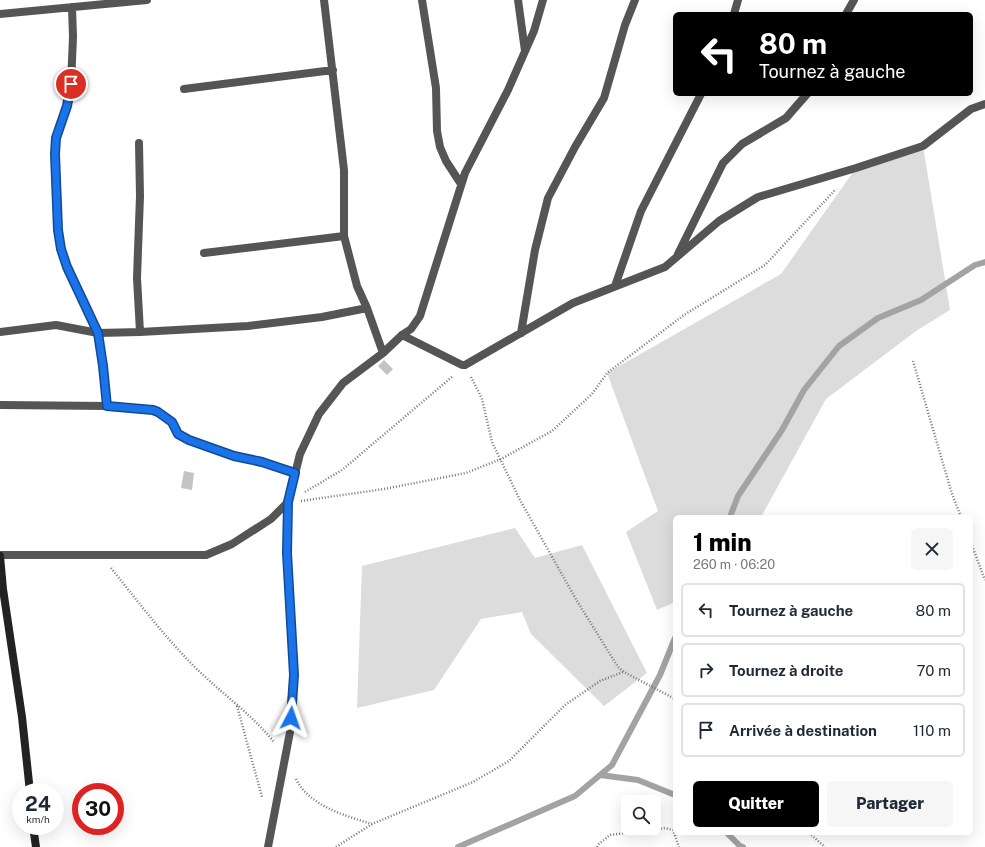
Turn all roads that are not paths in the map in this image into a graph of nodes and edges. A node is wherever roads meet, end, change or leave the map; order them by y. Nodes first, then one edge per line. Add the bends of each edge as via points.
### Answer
1 (147, 0) edge
2 (324, 0) edge
3 (422, 0) edge
4 (518, 0) edge
5 (543, 0) edge
6 (635, 0) edge
7 (738, 0) edge
8 (854, 0) edge
9 (72, 6) junction
10 (735, 12) edge
11 (847, 12) edge
12 (0, 14) edge
13 (525, 52) junction
14 (333, 70) junction
15 (184, 89) dead end
16 (701, 96) edge
17 (805, 96) edge
18 (985, 104) edge
19 (139, 143) dead end
20 (461, 184) junction
21 (344, 236) junction
22 (204, 253) dead end
23 (676, 258) junction
24 (614, 286) junction
25 (367, 308) junction
26 (0, 332) edge
27 (140, 332) junction
28 (98, 333) junction
29 (521, 333) junction
30 (402, 335) junction
31 (383, 353) junction
32 (0, 405) edge
33 (107, 406) junction
34 (295, 473) junction
35 (288, 502) junction
36 (0, 556) edge
37 (2, 589) edge
38 (29, 783) edge
39 (34, 835) edge
40 (36, 847) edge
41 (268, 847) edge

1 - 9 street
2 - 14 street
3 - 20 street via 436,88 440,147
4 - 13 street
5 - 13 street
6 - 29 street via 604,98 548,198 535,250
7 - 10 street
8 - 11 street
9 - 12 street
9 - 28 street via 71,84 67,106 56,138 58,230 67,267
13 - 20 street
14 - 15 street
14 - 21 street via 344,170
16 - 24 street via 641,211
17 - 23 street via 786,118 742,144 723,163
18 - 23 street via 971,110 923,146 758,197 719,221
19 - 27 street via 137,278
20 - 30 street via 420,316 411,329
21 - 22 street
21 - 25 street via 357,286
23 - 24 street via 665,267
24 - 29 street via 573,303
25 - 27 street via 322,317 248,326
25 - 31 street
26 - 28 street via 56,325
27 - 28 street
28 - 33 street
29 - 30 street via 465,365
30 - 31 street
31 - 34 street via 343,383 319,414 300,454
32 - 33 street
33 - 34 street via 153,410 172,422 178,434 189,440
34 - 35 street
35 - 36 street via 271,519 232,544 206,555
35 - 41 street via 287,553 294,675 290,732
36 - 37 street
37 - 38 street via 22,717
39 - 40 street

